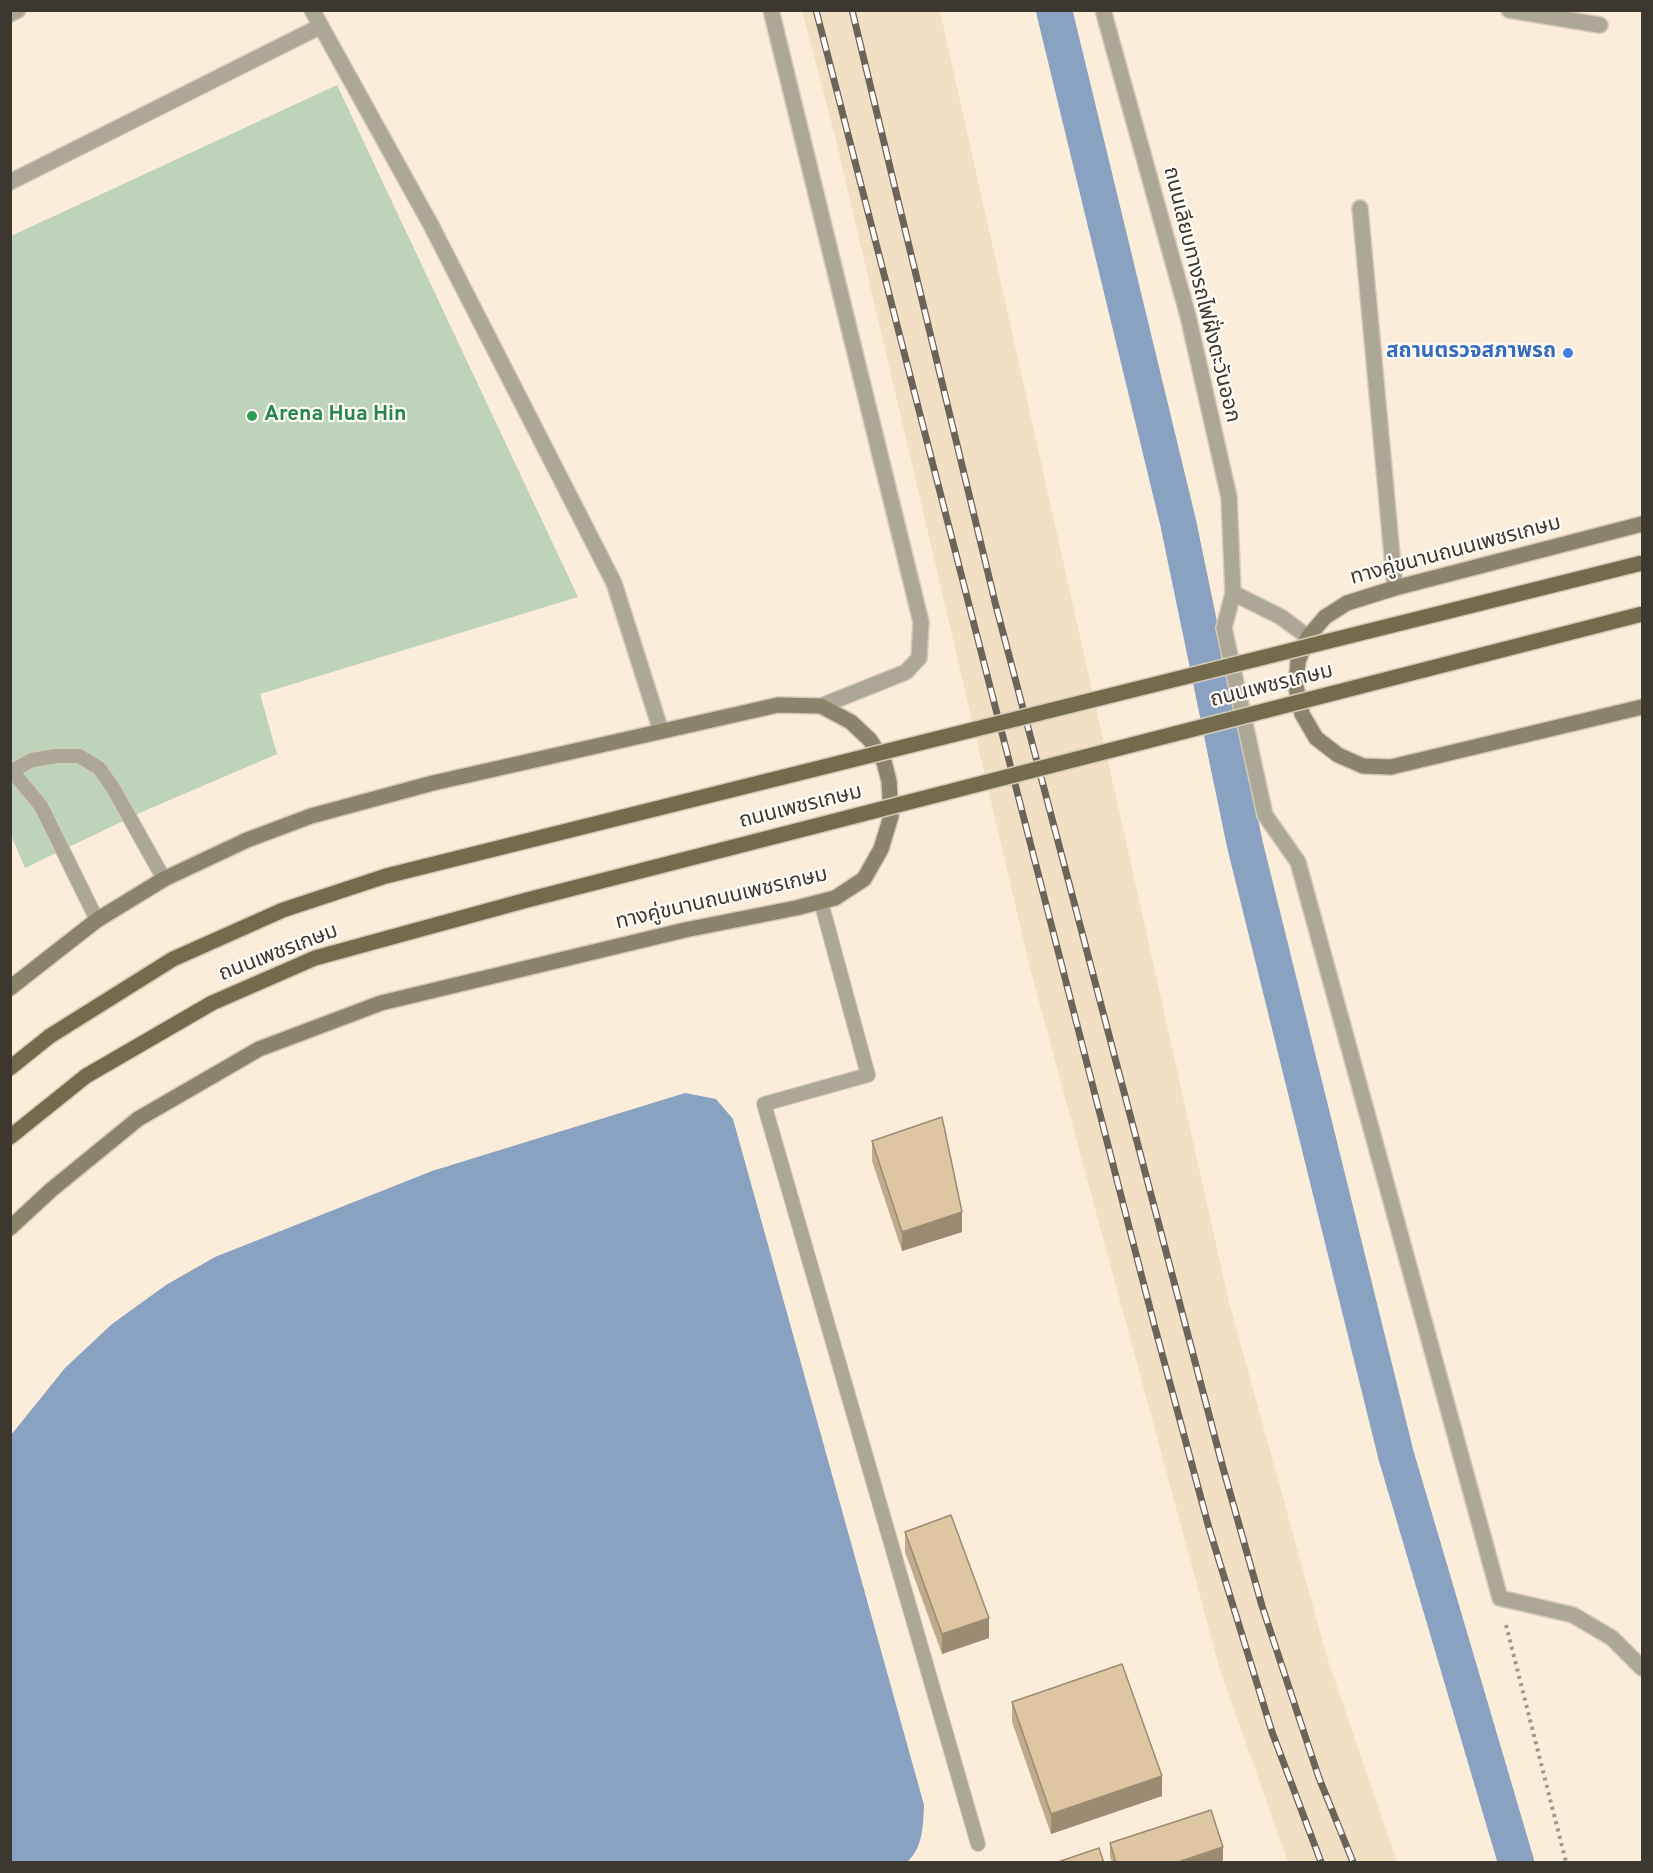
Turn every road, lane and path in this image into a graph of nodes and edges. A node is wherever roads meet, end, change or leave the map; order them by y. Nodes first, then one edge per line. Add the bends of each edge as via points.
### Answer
1 (18, 10) edge
2 (312, 10) edge
3 (771, 10) edge
4 (1102, 10) edge
5 (1509, 10) edge
6 (10, 14) edge
7 (1600, 25) dead end
8 (321, 26) junction
9 (10, 182) edge
10 (1360, 208) dead end
11 (1642, 524) edge
12 (1642, 563) edge
13 (1395, 588) junction
14 (1233, 593) junction
15 (1642, 614) edge
16 (1308, 637) junction
17 (821, 706) junction
18 (1642, 707) edge
19 (661, 731) junction
20 (11, 772) edge
21 (164, 879) junction
22 (821, 902) junction
23 (97, 920) junction
24 (10, 987) edge
25 (10, 1068) edge
26 (10, 1137) edge
27 (10, 1228) edge
28 (1500, 1598) junction
29 (1642, 1668) edge
30 (978, 1844) dead end
31 (1566, 1863) edge

1 - 6 street
2 - 8 street
3 - 17 street via 921,622 919,658 906,672
4 - 14 street, ถนนเลียบทางรถไฟฝั่งตะวันออก via 1188,316 1229,497
5 - 7 street
8 - 9 street
8 - 19 street via 431,225 614,583
10 - 13 street
11 - 13 main road, ทางคู่ขนานถนนเพชรเกษม
12 - 25 main road, ถนนเพชรเกษม, bridge via 386,876 283,910 173,959 50,1036
13 - 16 main road, ทางคู่ขนานถนนเพชรเกษม via 1347,603 1325,617
14 - 16 street via 1281,617
14 - 28 street, ถนนเลียบทางรถไฟฝั่งตะวันออก via 1224,628 1265,815 1298,862
15 - 26 main road, ถนนเพชรเกษม, bridge via 538,897 315,958 213,1003 86,1077
16 - 18 main road, ทางคู่ขนานถนนเพชรเกษม via 1298,661 1296,687 1302,714 1316,738 1338,755 1363,766 1391,767
17 - 19 main road, ทางคู่ขนานถนนเพชรเกษม via 778,705
17 - 22 main road, ทางคู่ขนานถนนเพชรเกษม via 851,722 870,740 884,762 891,816 881,849 864,879 835,898
19 - 21 main road, ทางคู่ขนานถนนเพชรเกษม via 433,783 311,816 247,840
20 - 21 lane via 32,760 56,756 79,756 99,768
20 - 23 lane via 41,806
21 - 23 main road, ทางคู่ขนานถนนเพชรเกษม
22 - 27 main road, ทางคู่ขนานถนนเพชรเกษม via 685,930 370,1006 259,1049 138,1119
22 - 30 lane via 868,1075 764,1104
23 - 24 main road, ทางคู่ขนานถนนเพชรเกษม
28 - 29 street via 1573,1615 1612,1638
28 - 31 path

